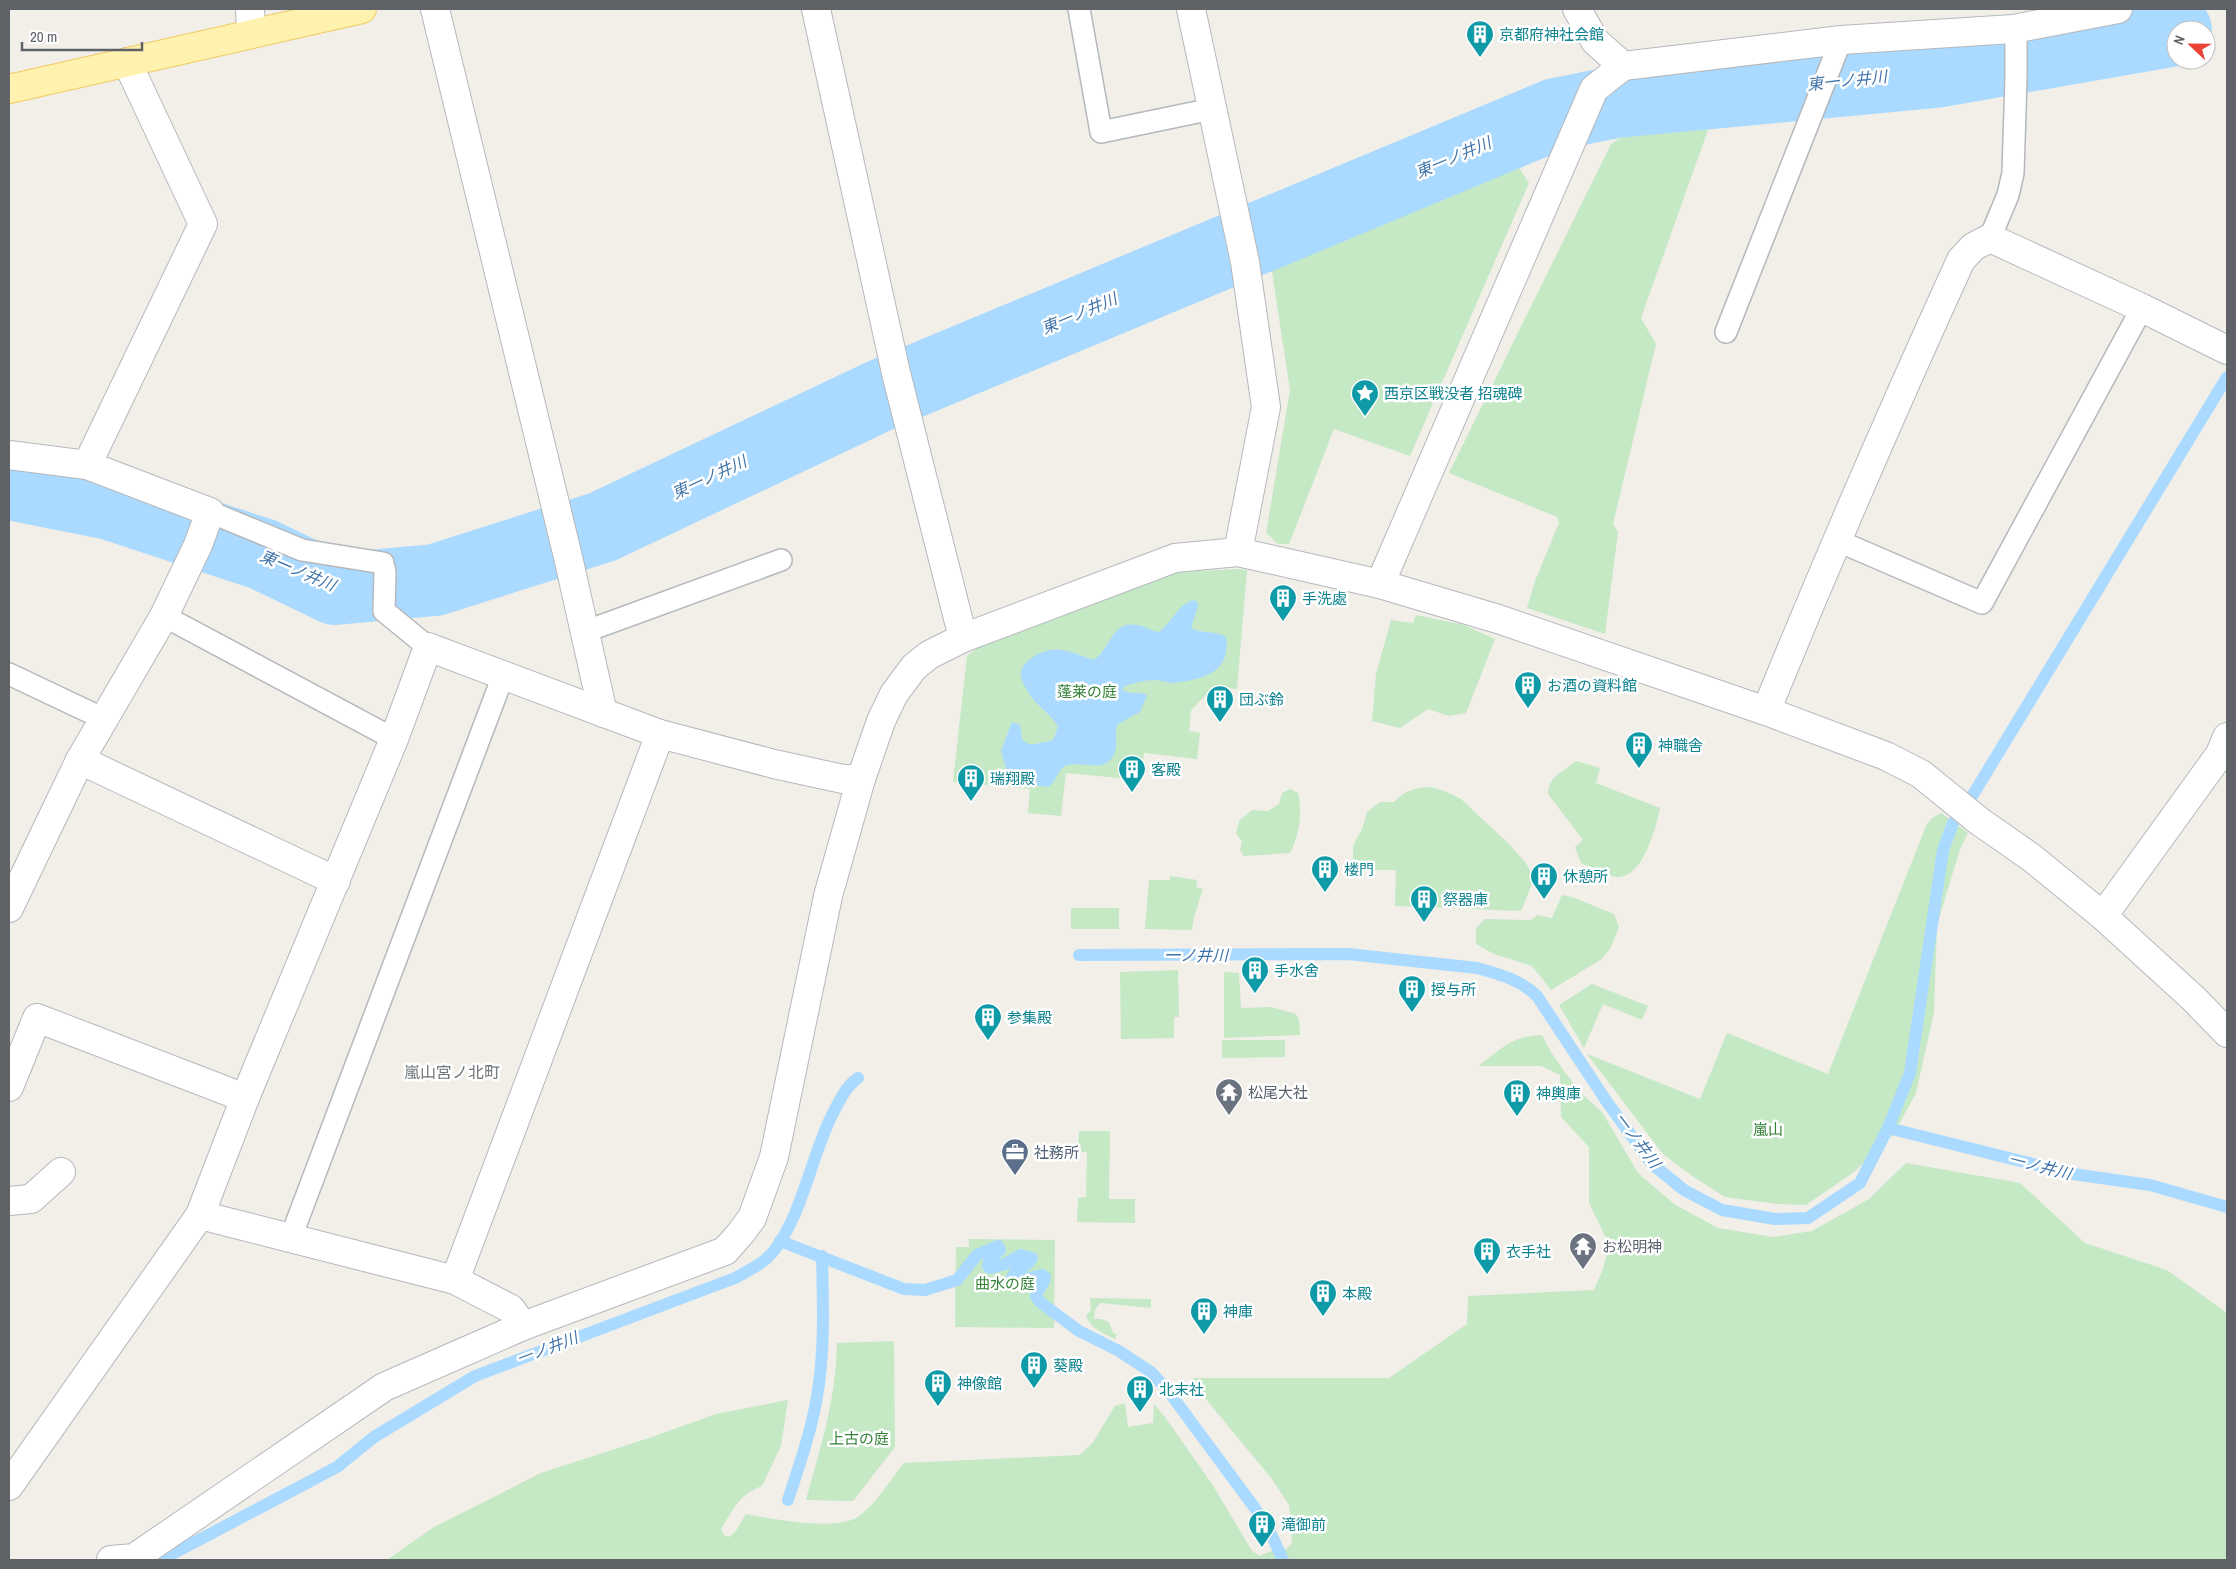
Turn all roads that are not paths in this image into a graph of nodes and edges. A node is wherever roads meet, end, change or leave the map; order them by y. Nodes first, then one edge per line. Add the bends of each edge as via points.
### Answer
1 (362, 9) edge
2 (435, 9) edge
3 (816, 9) edge
4 (1079, 9) edge
5 (1191, 9) edge
6 (1577, 9) edge
7 (2118, 9) edge
8 (250, 21) edge
9 (2015, 35) junction
10 (1836, 52) junction
11 (127, 62) junction
12 (1623, 66) junction
13 (9, 89) edge
14 (1212, 109) junction
15 (1990, 238) junction
16 (2142, 308) junction
17 (1726, 332) dead end
18 (2227, 350) edge
19 (9, 455) edge
20 (87, 465) junction
21 (209, 516) junction
22 (1836, 540) junction
23 (1238, 552) junction
24 (781, 560) dead end
25 (1380, 584) junction
26 (164, 616) junction
27 (584, 632) junction
28 (963, 638) junction
29 (428, 647) junction
30 (9, 674) edge
31 (503, 676) junction
32 (1766, 711) junction
33 (604, 714) junction
34 (104, 719) junction
35 (660, 734) junction
36 (2227, 738) edge
37 (394, 739) junction
38 (80, 760) junction
39 (861, 779) junction
40 (336, 881) junction
41 (9, 908) edge
42 (2103, 916) junction
43 (2227, 1033) edge
44 (9, 1087) edge
45 (245, 1098) junction
46 (61, 1172) dead end
47 (9, 1202) edge
48 (200, 1215) junction
49 (291, 1237) junction
50 (455, 1280) junction
51 (524, 1326) junction
52 (9, 1486) edge
53 (111, 1560) edge

1 - 8 main road
2 - 27 street
3 - 28 street via 896,373
4 - 14 lane via 1101,132
5 - 14 street
6 - 12 street via 1594,41
7 - 9 street
8 - 11 main road
9 - 10 street
9 - 15 lane via 2013,173 2008,195
10 - 12 street
10 - 17 lane
11 - 13 main road
11 - 20 street via 204,224
12 - 25 street via 1594,89
14 - 23 street via 1245,262 1266,408
15 - 16 street
15 - 22 street via 1973,247 1961,260
16 - 18 street
16 - 22 lane via 1982,603
19 - 20 street
20 - 21 street
21 - 26 street
21 - 29 lane via 302,550 383,563 384,610
22 - 32 street
23 - 25 street
23 - 28 street via 1175,558
24 - 27 lane
25 - 32 street via 1498,620
26 - 34 street
26 - 37 lane
27 - 33 street
28 - 39 street via 929,655 904,679 881,721
29 - 31 street
29 - 37 street
30 - 34 lane
31 - 33 street
31 - 49 lane
32 - 42 street via 1886,756 1921,774
33 - 35 street
34 - 38 street
35 - 39 street via 774,764 843,779
35 - 50 street
36 - 42 street via 2220,754
37 - 40 street
38 - 40 street
38 - 41 street
39 - 51 street via 828,896 774,1156 752,1218 724,1251
40 - 45 street
42 - 43 street
44 - 45 street via 37,1018
45 - 48 street
46 - 47 street via 31,1198
48 - 49 street
48 - 52 street
49 - 50 street
50 - 51 street via 511,1309
51 - 53 street via 384,1387 134,1558

